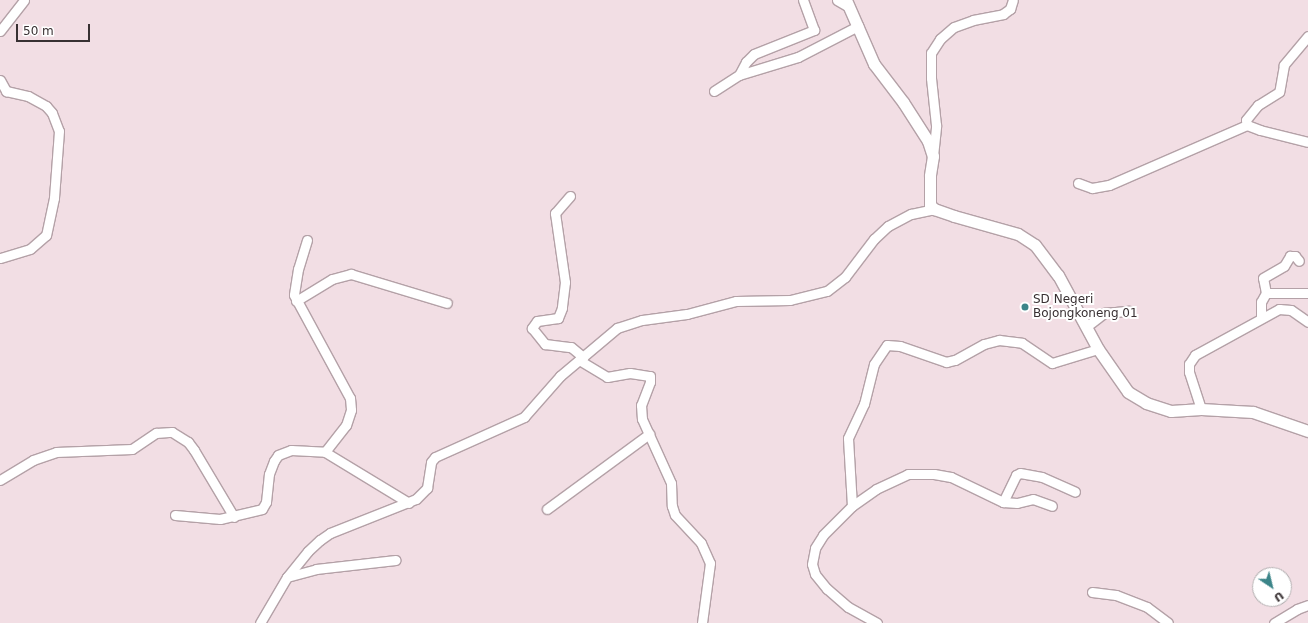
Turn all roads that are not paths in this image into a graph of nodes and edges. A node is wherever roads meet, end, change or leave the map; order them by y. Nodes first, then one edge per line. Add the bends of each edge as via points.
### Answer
1 (24, 0) edge
2 (803, 0) edge
3 (837, 0) edge
4 (1013, 0) edge
5 (848, 3) edge
6 (858, 26) junction
7 (0, 31) edge
8 (1308, 36) edge
9 (739, 75) junction
10 (0, 80) edge
11 (714, 91) dead end
12 (1247, 124) junction
13 (1308, 142) edge
14 (933, 156) junction
15 (1078, 183) dead end
16 (570, 196) dead end
17 (934, 209) junction
18 (308, 240) dead end
19 (0, 258) edge
20 (1299, 261) dead end
21 (1266, 293) junction
22 (1308, 293) edge
23 (296, 301) junction
24 (447, 303) dead end
25 (1129, 311) dead end
26 (1261, 318) junction
27 (1308, 322) edge
28 (1086, 327) junction
29 (1098, 349) junction
30 (581, 358) junction
31 (1201, 409) junction
32 (1308, 431) edge
33 (649, 434) junction
34 (325, 452) junction
35 (0, 480) edge
36 (1075, 492) dead end
37 (1003, 502) junction
38 (409, 503) junction
39 (852, 506) junction
40 (1052, 506) dead end
41 (546, 509) dead end
42 (175, 515) dead end
43 (234, 517) junction
44 (395, 560) dead end
45 (287, 577) junction
46 (1092, 592) dead end
47 (1308, 605) edge
48 (260, 623) edge
49 (702, 623) edge
50 (877, 623) edge
51 (1168, 623) edge
52 (1274, 623) edge

1 - 7 street
2 - 9 street via 814,30 754,54
3 - 5 street
4 - 14 street via 1010,9 1004,14 954,27 940,39 931,53 937,139
5 - 6 street
6 - 9 street via 798,56
6 - 14 street via 874,64 918,123
8 - 12 street via 1284,65 1279,92 1248,114
9 - 11 street
10 - 19 street via 6,91 28,96 46,106 52,113 59,131 54,198 46,235 30,249
12 - 13 street via 1260,130
12 - 15 street via 1169,161 1109,185 1092,188
14 - 17 street via 929,198
16 - 30 street via 555,213 565,282 562,308 558,318 537,320 532,329 545,344 571,347
17 - 28 street via 1018,234 1035,245 1058,275
17 - 30 street via 911,214 888,226 874,239 845,277 827,291 790,300 736,301 687,314 626,324 617,328
18 - 23 street via 293,289
20 - 21 street via 1295,256 1290,256 1284,266 1263,278
21 - 22 street
21 - 26 street via 1261,302
23 - 24 street via 332,279 351,274
23 - 34 street via 350,398 351,410 346,425
25 - 28 street via 1104,313
26 - 27 street via 1284,308
26 - 31 street via 1191,358 1189,372
28 - 29 street
29 - 31 street via 1120,381 1137,398 1171,411
29 - 39 street via 1052,363 1031,347 1010,339 984,344 956,360 946,362 900,346 887,346 874,364 864,404 848,438
30 - 33 street via 607,376 648,374 650,382 640,412
30 - 38 street via 560,376 524,417 434,457 427,488
31 - 32 street via 1253,412
33 - 41 street
33 - 49 street via 671,483 675,515 693,533 709,558 710,572
34 - 38 street
34 - 43 street via 291,450 278,455 269,474 264,506
35 - 43 street via 33,460 56,452 132,449 156,433 172,432 188,442 194,450
36 - 37 street via 1042,477 1020,473 1016,475
37 - 39 street via 951,477 908,474 876,489
37 - 40 street via 1017,503 1034,499
38 - 45 street via 330,534 308,551
39 - 50 street via 823,535 815,548 812,564 815,574 827,589 848,607
42 - 43 street
44 - 45 street via 316,570
45 - 48 street
46 - 51 street via 1116,595 1147,607
47 - 52 street via 1297,608

